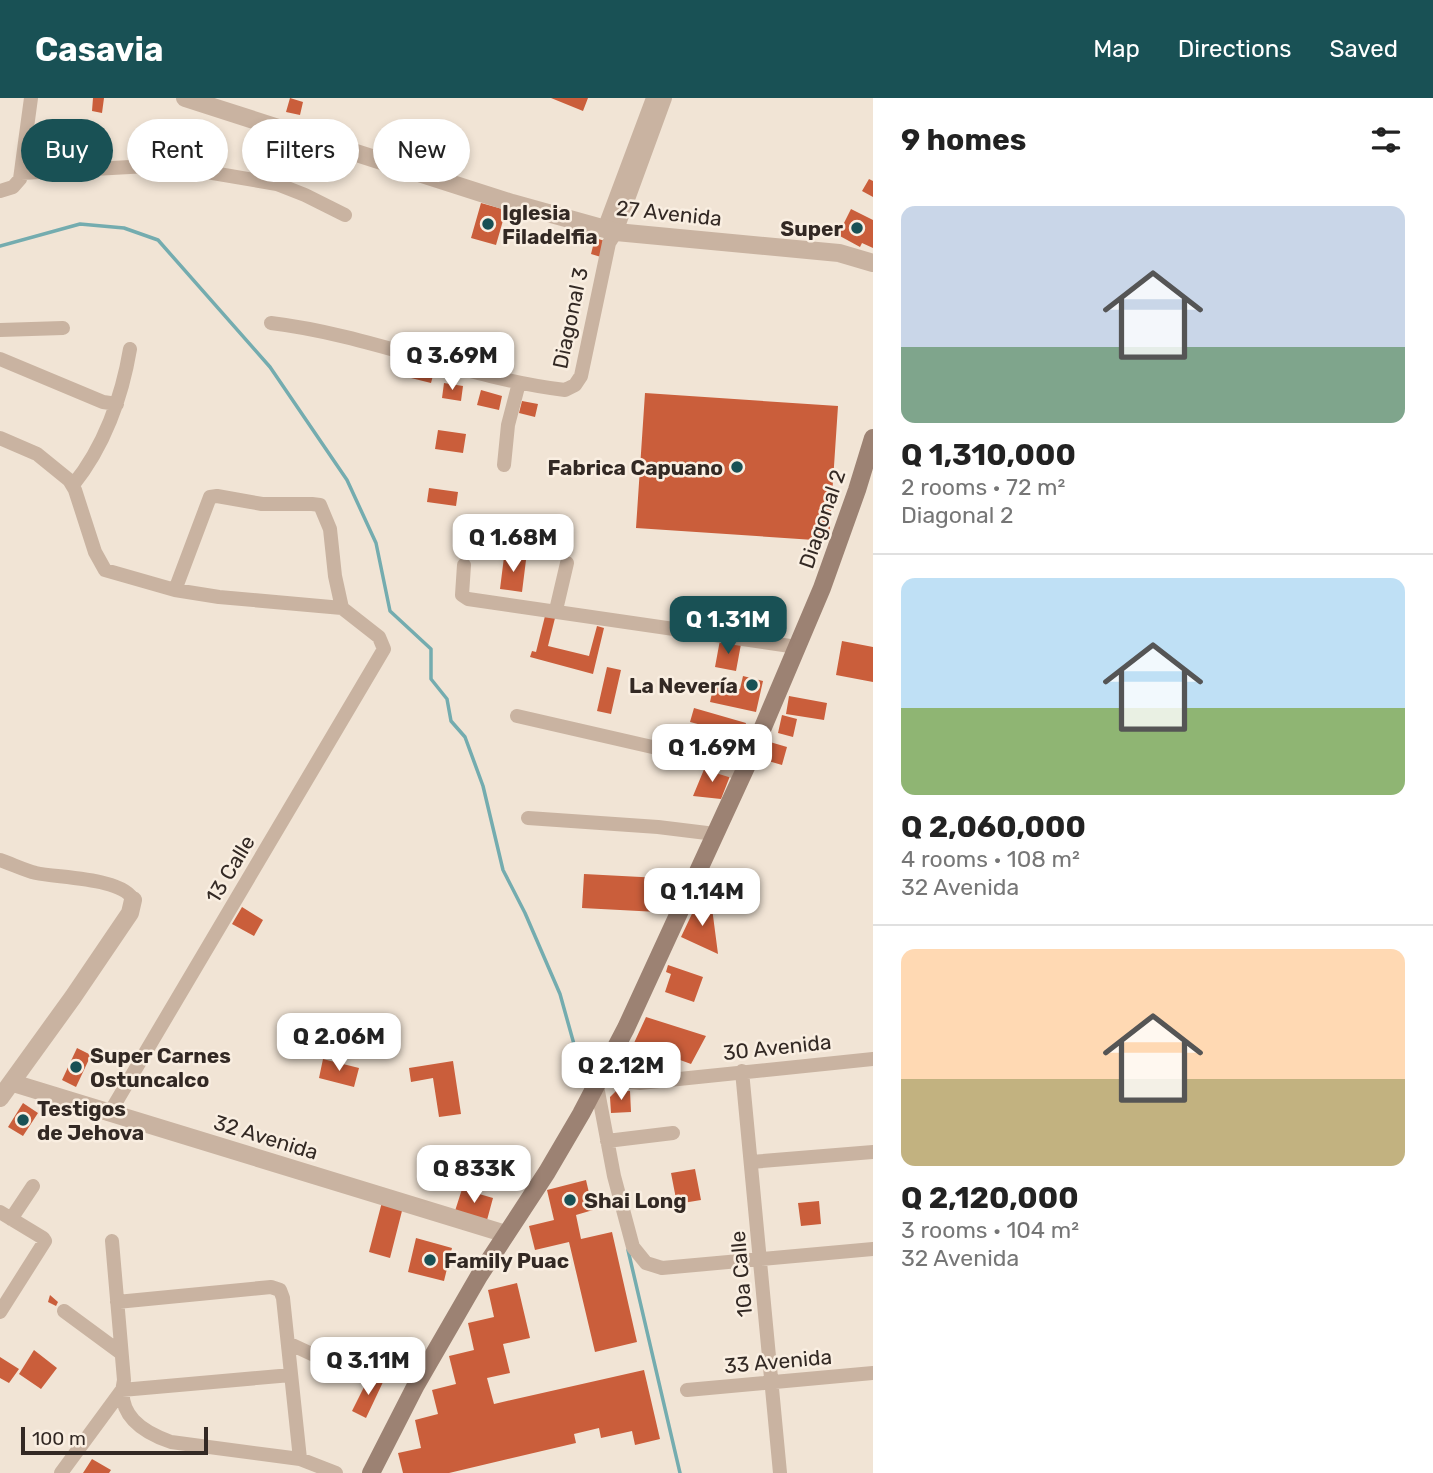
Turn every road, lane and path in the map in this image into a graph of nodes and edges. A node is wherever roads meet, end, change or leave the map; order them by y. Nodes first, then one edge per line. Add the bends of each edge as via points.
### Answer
1 (31, 98) edge
2 (185, 98) edge
3 (653, 98) edge
4 (665, 98) edge
5 (28, 119) edge
6 (113, 168) edge
7 (21, 173) edge
8 (0, 191) edge
9 (345, 215) dead end
10 (610, 231) junction
11 (873, 263) edge
12 (271, 323) dead end
13 (63, 328) dead end
14 (0, 330) edge
15 (131, 349) dead end
16 (0, 359) edge
17 (519, 383) junction
18 (117, 404) junction
19 (0, 438) edge
20 (873, 438) edge
21 (504, 465) dead end
22 (72, 485) junction
23 (567, 563) dead end
24 (464, 565) dead end
25 (175, 590) junction
26 (342, 608) junction
27 (556, 610) junction
28 (796, 647) junction
29 (517, 716) dead end
30 (743, 774) junction
31 (528, 818) dead end
32 (715, 834) junction
33 (0, 860) edge
34 (133, 900) joint
35 (873, 1059) edge
36 (743, 1071) junction
37 (601, 1079) junction
38 (13, 1083) junction
39 (0, 1098) edge
40 (109, 1114) junction
41 (673, 1133) dead end
42 (607, 1142) junction
43 (873, 1152) edge
44 (751, 1162) junction
45 (33, 1186) dead end
46 (6, 1215) edge
47 (506, 1234) junction
48 (111, 1241) dead end
49 (873, 1249) edge
50 (760, 1258) junction
51 (117, 1302) junction
52 (64, 1311) dead end
53 (0, 1312) edge
54 (288, 1343) junction
55 (121, 1353) junction
56 (873, 1373) edge
57 (291, 1375) junction
58 (359, 1376) dead end
59 (771, 1382) junction
60 (122, 1390) junction
61 (687, 1390) dead end
62 (300, 1459) junction
63 (61, 1473) edge
64 (336, 1473) edge
65 (371, 1473) edge
66 (780, 1473) edge

1 - 5 street
2 - 10 street, 27 Avenida
3 - 10 street, Diagonal 3
4 - 10 street, Diagonal 3
6 - 9 street via 195,170 277,184
7 - 8 street via 13,187
10 - 11 street, 27 Avenida via 817,251
10 - 17 street, Diagonal 3 via 580,376 565,390
12 - 17 street via 334,334
13 - 14 street
15 - 18 street
16 - 18 street
17 - 21 street
18 - 22 street
19 - 22 street via 37,454
20 - 28 main road, Diagonal 2 via 840,541
22 - 25 street via 102,569
23 - 27 street
24 - 27 street via 464,597
25 - 26 street
25 - 26 street via 210,497 312,504 320,505 330,529
26 - 40 street, 13 Calle via 379,637 383,654
27 - 28 street
28 - 30 main road, Diagonal 2
29 - 30 street via 661,749
30 - 32 main road, Diagonal 2
31 - 32 street
32 - 37 main road, Diagonal 2
33 - 34 street via 36,873 114,886 129,892
34 - 38 street via 130,913
35 - 36 street, 30 Avenida
36 - 37 street, 30 Avenida via 640,1083
36 - 44 street, 10a Calle
37 - 42 street
37 - 47 main road, Diagonal 2
38 - 39 street
38 - 40 street, 32 Avenida
40 - 47 street, 32 Avenida
41 - 42 street
42 - 50 street via 633,1247 646,1264 662,1268
43 - 44 street
44 - 50 street, 10a Calle
45 - 46 street
46 - 53 street via 45,1241
47 - 65 main road, Diagonal 2 via 416,1385
48 - 51 street
49 - 50 street
50 - 59 street, 10a Calle
51 - 54 street via 274,1287 283,1298
51 - 55 street
52 - 55 street
54 - 57 street
54 - 58 street
55 - 60 street
56 - 59 street, 33 Avenida
57 - 60 street
57 - 62 street
59 - 61 street, 33 Avenida
59 - 66 street, 10a Calle
60 - 62 street via 124,1410 155,1437
60 - 63 street
62 - 64 street

